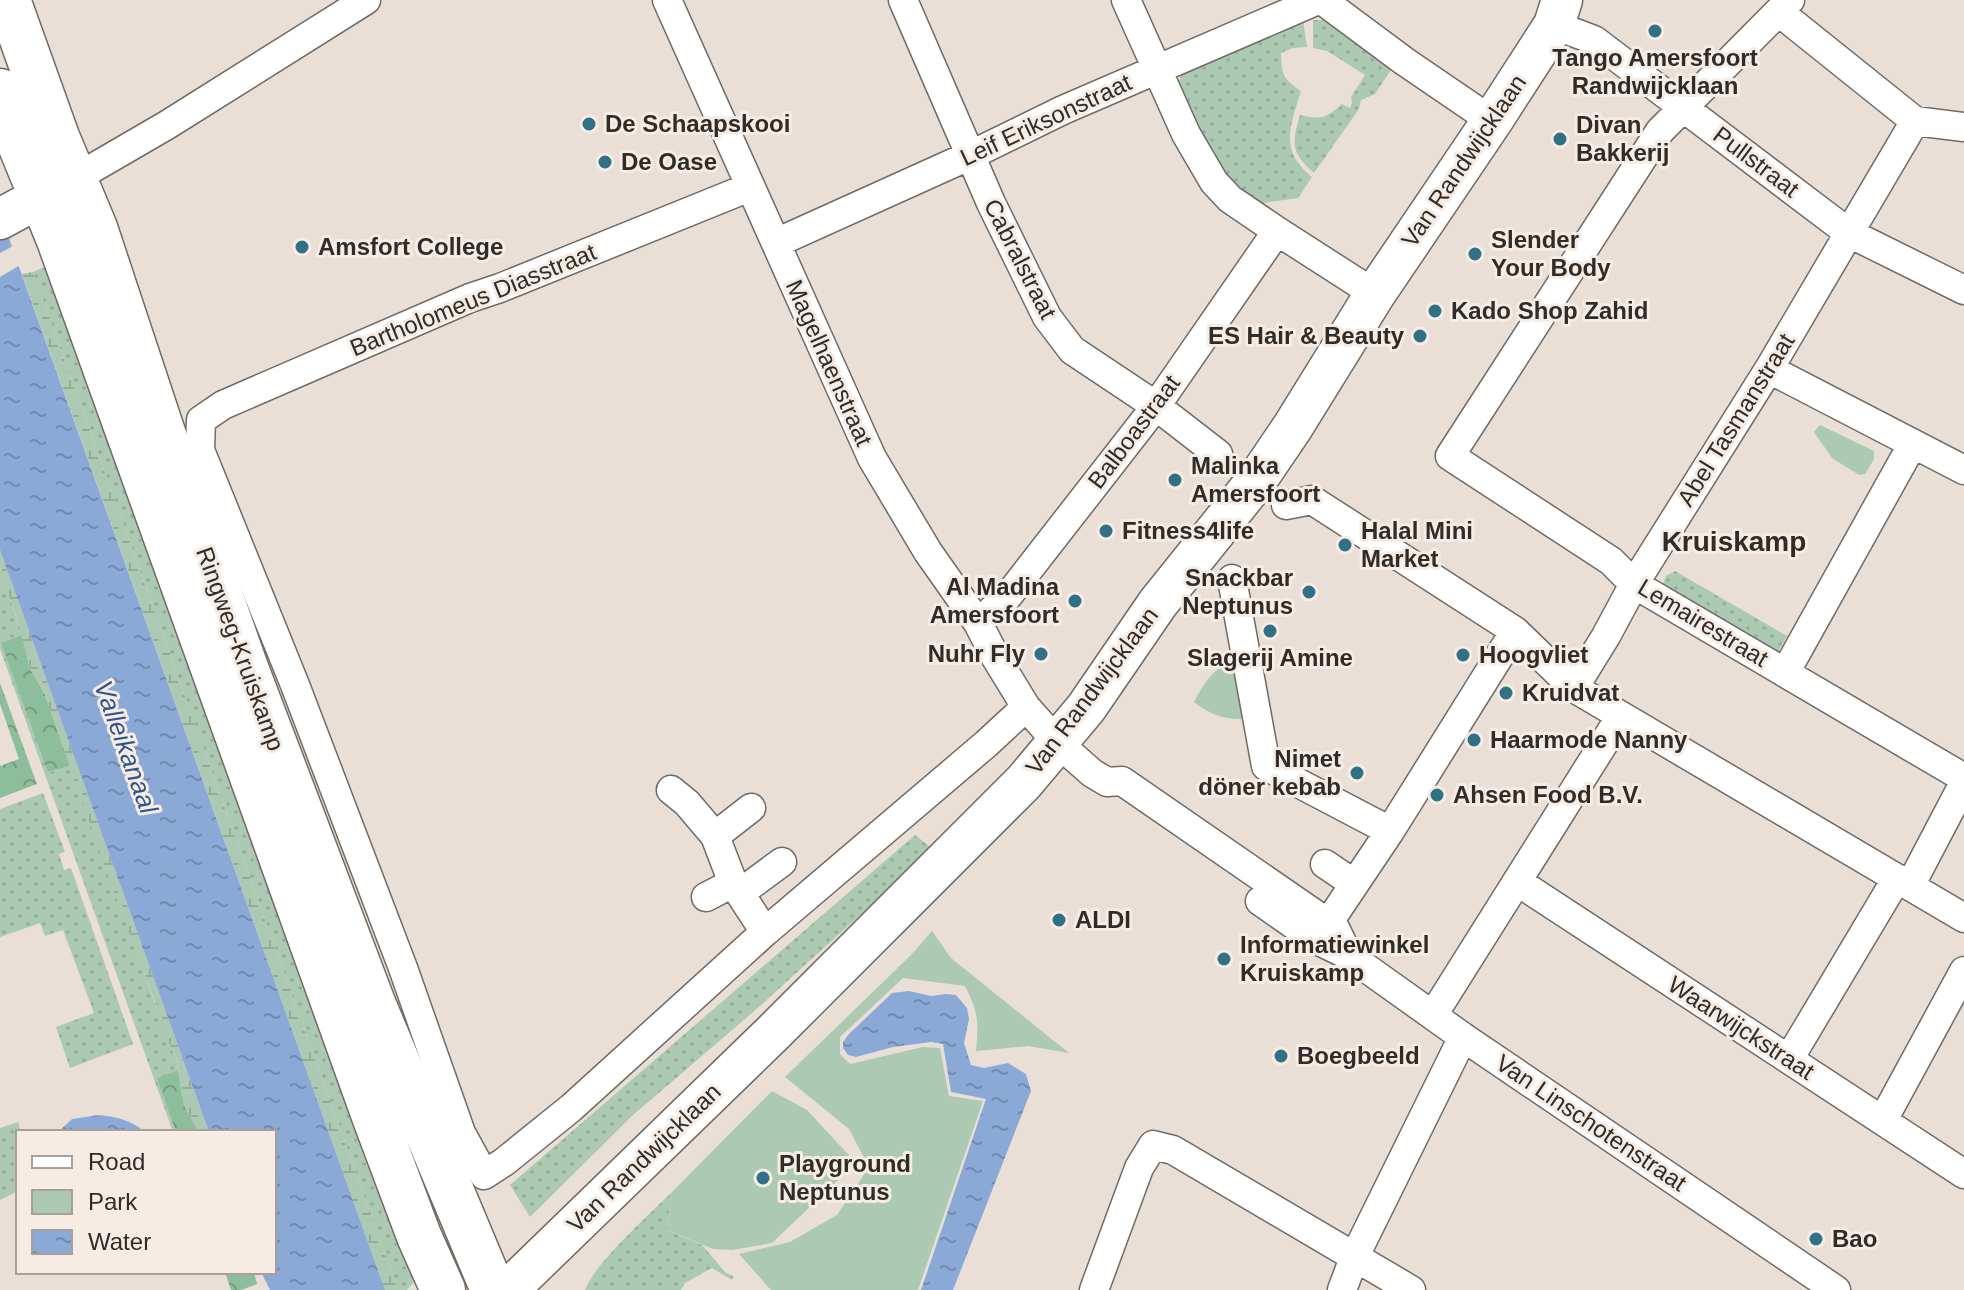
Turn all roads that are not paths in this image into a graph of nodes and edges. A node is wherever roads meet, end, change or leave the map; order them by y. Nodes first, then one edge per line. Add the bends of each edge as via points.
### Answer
1 (8, 0) edge
2 (366, 0) edge
3 (667, 0) edge
4 (903, 0) edge
5 (1126, 0) edge
6 (1320, 0) edge
7 (1784, 6) edge
8 (1558, 13) edge
9 (1158, 69) junction
10 (0, 91) edge
11 (1683, 107) junction
12 (1492, 121) junction
13 (1915, 121) junction
14 (1964, 127) edge
15 (971, 155) junction
16 (750, 187) junction
17 (58, 188) junction
18 (1, 218) edge
19 (1277, 231) junction
20 (1849, 233) junction
21 (776, 243) junction
22 (1964, 290) edge
23 (1375, 294) junction
24 (1769, 369) junction
25 (1156, 406) junction
26 (201, 420) joint
27 (1912, 445) junction
28 (1218, 454) dead end
29 (1964, 470) edge
30 (1286, 505) dead end
31 (1232, 579) dead end
32 (1634, 584) junction
33 (978, 623) junction
34 (1515, 631) junction
35 (1785, 673) junction
36 (1574, 688) junction
37 (1026, 707) junction
38 (1621, 716) junction
39 (1057, 742) junction
40 (1964, 781) edge
41 (671, 790) dead end
42 (751, 808) dead end
43 (1390, 831) junction
44 (703, 835) junction
45 (782, 862) dead end
46 (1325, 864) dead end
47 (1518, 882) junction
48 (1903, 882) junction
49 (1353, 883) junction
50 (736, 888) junction
51 (706, 897) dead end
52 (1964, 918) edge
53 (1320, 930) junction
54 (765, 932) junction
55 (1964, 971) edge
56 (1433, 1015) junction
57 (1463, 1037) junction
58 (1789, 1059) junction
59 (1883, 1120) junction
60 (1964, 1174) edge
61 (484, 1175) joint
62 (1354, 1258) junction
63 (1800, 1279) edge
64 (443, 1290) edge
65 (493, 1290) edge
66 (508, 1290) edge
67 (1094, 1290) edge
68 (1342, 1290) edge
69 (1411, 1290) edge
70 (1836, 1290) edge

1 - 17 main road, Ringweg-Kruiskamp via 57,137
2 - 17 street
3 - 16 street, Magelhaenstraat
4 - 15 street, Cabralstraat
5 - 9 street
6 - 9 street, Leif Eriksonstraat
6 - 12 street, Leif Eriksonstraat
7 - 11 street
7 - 13 street
8 - 11 street, Pullstraat
8 - 12 street, Van Randwijcklaan
9 - 15 street, Leif Eriksonstraat
9 - 19 street via 1214,182
10 - 17 main road, Ringweg-Kruiskamp via 14,130
11 - 20 street, Pullstraat
11 - 32 street, Lemairestraat via 1660,131 1450,456 1611,561
12 - 23 street, Van Randwijcklaan
13 - 14 street
13 - 20 street, Abel Tasmanstraat
15 - 21 street, Leif Eriksonstraat
15 - 25 street, Cabralstraat via 1047,317 1072,350
16 - 21 street, Magelhaenstraat
16 - 26 street, Bartholomeus Diasstraat via 470,298 223,405
17 - 18 street
17 - 64 main road, Ringweg-Kruiskamp via 65,254 374,1116
17 - 65 main road, Ringweg-Kruiskamp via 95,228 251,682 373,1003
19 - 23 street
19 - 25 street, Balboastraat
20 - 22 street, Pullstraat
20 - 24 street, Abel Tasmanstraat
21 - 33 street, Magelhaenstraat via 872,458
23 - 39 street, Van Randwijcklaan via 1256,481
24 - 27 street
24 - 32 street, Abel Tasmanstraat
25 - 28 street, Cabralstraat
25 - 33 street, Balboastraat via 1008,596
26 - 61 street, Ringweg-Kruiskamp via 200,450 398,953 461,1133
27 - 29 street
27 - 35 street
30 - 34 street via 1312,500
31 - 43 street via 1266,766
32 - 35 street, Lemairestraat
32 - 36 street, Abel Tasmanstraat
33 - 37 street, Magelhaenstraat
34 - 36 street
34 - 43 street
35 - 40 street, Lemairestraat
36 - 38 street
37 - 39 street, Magelhaenstraat
37 - 54 street, Van Randwijcklaan
38 - 47 street
38 - 48 street
39 - 53 street, Magelhaenstraat via 1092,773 1107,782 1122,781
39 - 66 street, Van Randwijcklaan via 846,961
40 - 48 street
41 - 44 street via 687,803
42 - 44 street
43 - 49 street
44 - 50 street
45 - 50 street
46 - 49 street
47 - 56 street
47 - 58 street, Waarwijckstraat
48 - 52 street
48 - 58 street
49 - 53 street
50 - 51 street
50 - 54 street
53 - 56 street, Van Linschotenstraat via 1335,928 1348,955
54 - 61 street, Van Randwijcklaan via 571,1108
55 - 59 street
56 - 57 street, Van Linschotenstraat
57 - 62 street
57 - 63 street, Van Linschotenstraat
58 - 59 street, Waarwijckstraat
59 - 60 street, Waarwijckstraat
62 - 67 street via 1173,1150 1153,1145 1139,1168
62 - 68 street
62 - 69 street
63 - 70 street, Van Linschotenstraat

